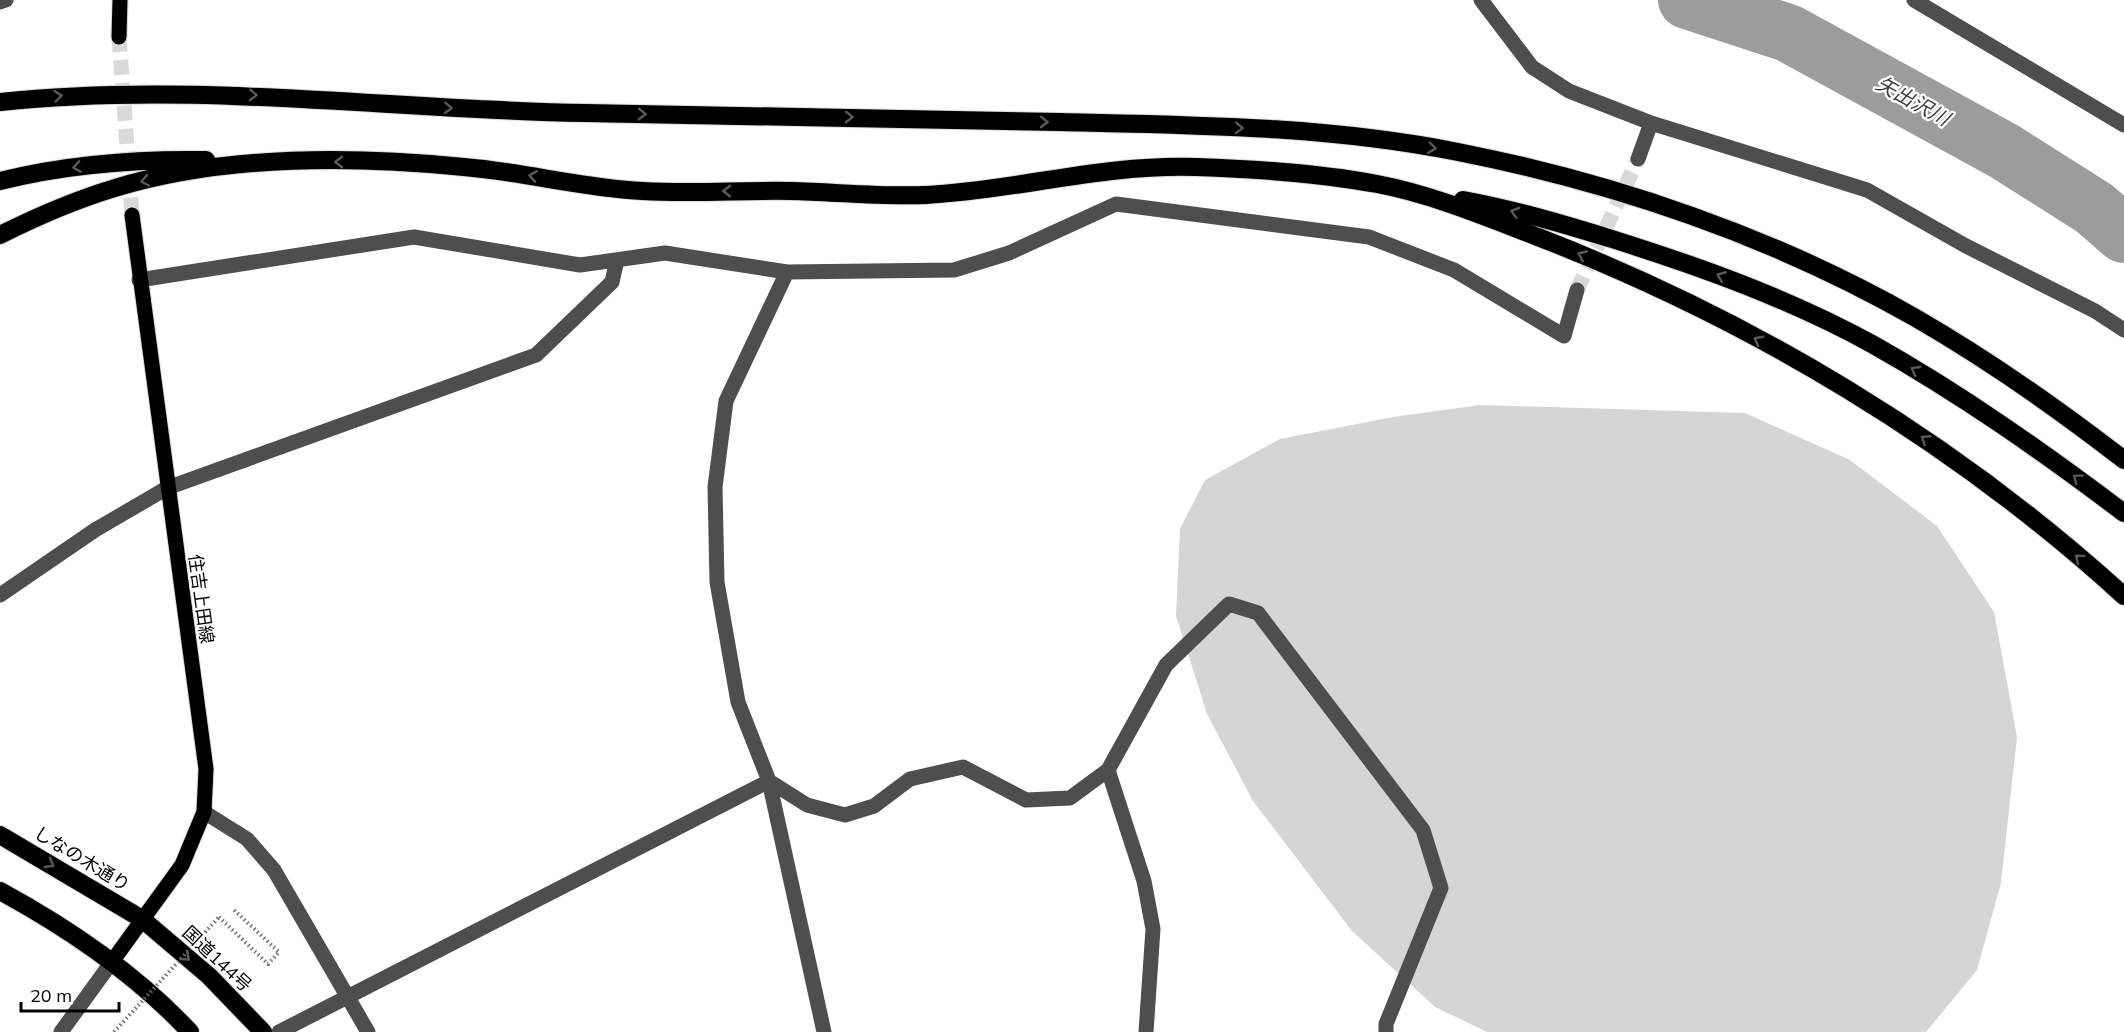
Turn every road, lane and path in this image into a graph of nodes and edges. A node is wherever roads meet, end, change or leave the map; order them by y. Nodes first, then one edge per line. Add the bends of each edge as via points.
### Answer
1 (6, 0) edge
2 (120, 0) edge
3 (1481, 0) edge
4 (1914, 0) edge
5 (0, 2) edge
6 (119, 37) tunnel mouth
7 (0, 102) edge
8 (1651, 123) junction
9 (2124, 125) edge
10 (1638, 159) tunnel mouth
11 (262, 162) junction
12 (0, 181) edge
13 (1381, 184) junction
14 (132, 215) tunnel mouth
15 (0, 235) edge
16 (617, 260) junction
17 (787, 272) junction
18 (139, 280) junction
19 (1577, 290) tunnel mouth
20 (2124, 330) edge
21 (2124, 460) edge
22 (167, 488) junction
23 (2124, 513) edge
24 (0, 595) edge
25 (2124, 596) edge
26 (1108, 770) junction
27 (769, 781) junction
28 (204, 812) junction
29 (0, 835) edge
30 (0, 891) edge
31 (234, 910) dead end
32 (142, 919) junction
33 (111, 963) junction
34 (349, 996) junction
35 (61, 1032) edge
36 (114, 1032) edge
37 (190, 1032) edge
38 (263, 1032) edge
39 (279, 1032) edge
40 (368, 1032) edge
41 (824, 1032) edge
42 (1146, 1032) edge
43 (1386, 1032) edge

1 - 5 street
2 - 6 main road
3 - 8 street via 1532,67 1569,91
4 - 9 street
7 -> 21 highway via 71,94 170,93 579,113 1137,124 1344,136 1454,152 1557,175 1648,203 1741,235 1831,275 1912,316 1996,368
8 - 10 street
8 - 20 street via 1867,190
11 -> 12 highway via 157,159 91,164
13 -> 11 highway via 1280,171 1138,167 921,195 641,192 402,162
11 -> 15 highway via 192,170 119,186 54,209
23 -> 13 highway via 2037,447 1952,392 1870,344 1785,302 1690,264 1586,231 1491,205
25 -> 13 highway via 1951,456 1836,383 1662,290 1569,249
14 - 18 main road, 住吉上田線
16 - 17 street via 665,253
16 - 18 street via 580,266 414,237
16 - 22 street via 612,282 536,355
17 - 19 street via 954,270 1009,253 1116,204 1369,237 1454,270 1564,336
17 - 27 street via 726,401 715,487 717,582 738,702
18 - 22 main road, 住吉上田線
22 - 24 street via 95,530
22 - 28 main road, 住吉上田線 via 206,769
26 - 27 street via 1070,798 1026,800 963,767 910,779 874,806 844,815 807,805
26 - 42 street via 1144,881 1153,929
26 - 43 street via 1166,664 1229,604 1258,613 1423,830 1441,888
27 - 34 street
27 - 41 street
28 - 32 main road, 住吉上田線 via 182,865
28 - 34 street via 247,839 274,870
29 -> 32 highway, しなの木通り
30 - 33 highway
31 - 36 path, bridge via 279,952 268,964 219,916
32 - 33 main road, 住吉上田線
32 -> 38 highway, 国道144号 via 208,976
33 - 35 street
33 - 37 highway
34 - 39 street
34 - 40 street

